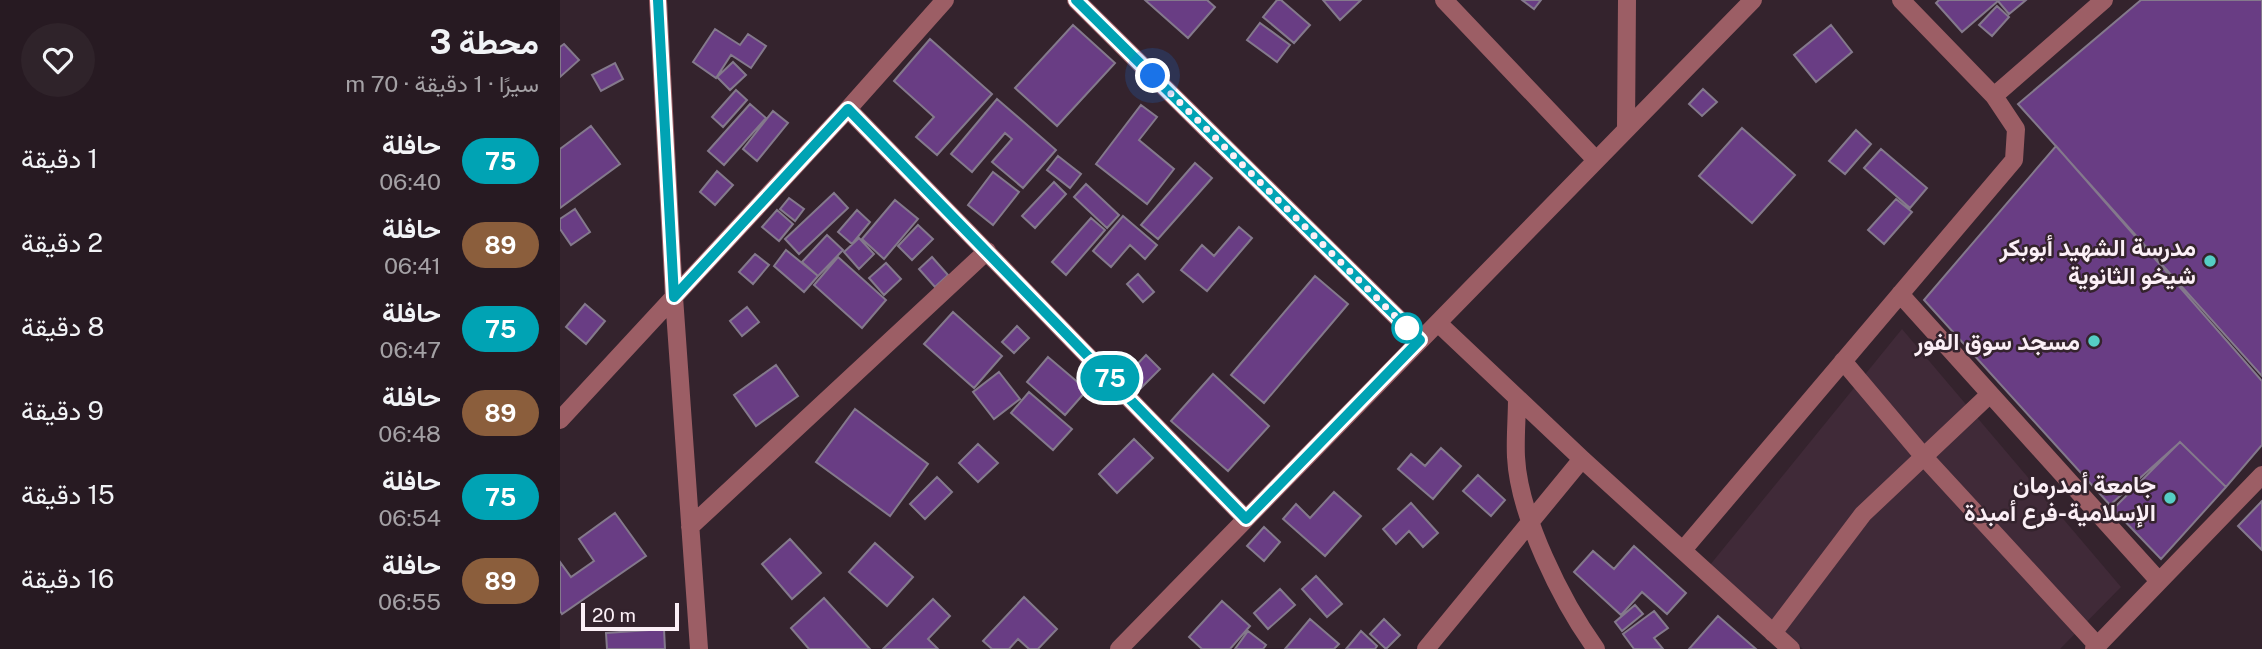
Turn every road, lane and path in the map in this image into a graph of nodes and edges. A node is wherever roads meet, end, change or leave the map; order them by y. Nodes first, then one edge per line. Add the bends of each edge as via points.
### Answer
1 (658, 0) edge
2 (945, 0) edge
3 (1076, 0) edge
4 (1444, 0) edge
5 (1627, 0) edge
6 (1753, 0) edge
7 (1901, 0) edge
8 (2104, 0) edge
9 (1994, 96) junction
10 (848, 109) junction
11 (1626, 129) junction
12 (1595, 159) junction
13 (987, 251) junction
14 (1900, 294) junction
15 (674, 297) junction
16 (1438, 323) junction
17 (1420, 340) junction
18 (1843, 361) junction
19 (1990, 394) junction
20 (1517, 398) junction
21 (560, 420) edge
22 (1924, 457) junction
23 (1582, 459) junction
24 (2262, 475) edge
25 (1246, 519) junction
26 (1531, 521) junction
27 (690, 527) junction
28 (1683, 550) junction
29 (2159, 581) junction
30 (1773, 633) junction
31 (2095, 647) edge
32 (699, 649) edge
33 (1119, 649) edge
34 (1426, 649) edge
35 (1596, 649) edge
36 (1791, 649) edge

1 - 15 street
2 - 10 street
3 - 17 street
4 - 12 street
5 - 11 street
6 - 11 street
7 - 9 street
8 - 9 street
9 - 14 street via 2016,129 2014,160
10 - 13 street
10 - 15 street
11 - 12 street
12 - 16 street
13 - 25 street
13 - 27 street
14 - 18 street
14 - 19 street
15 - 21 street
15 - 27 street
16 - 17 street
16 - 20 street
17 - 25 street
18 - 22 street
18 - 28 street
19 - 22 street
19 - 29 street
20 - 23 street
20 - 26 street via 1516,458
22 - 30 street via 1863,514
22 - 31 street
23 - 26 street
23 - 28 street
24 - 29 street
25 - 33 street
26 - 34 street
26 - 35 street via 1547,561
27 - 32 street
28 - 30 street
29 - 31 street
30 - 36 street

